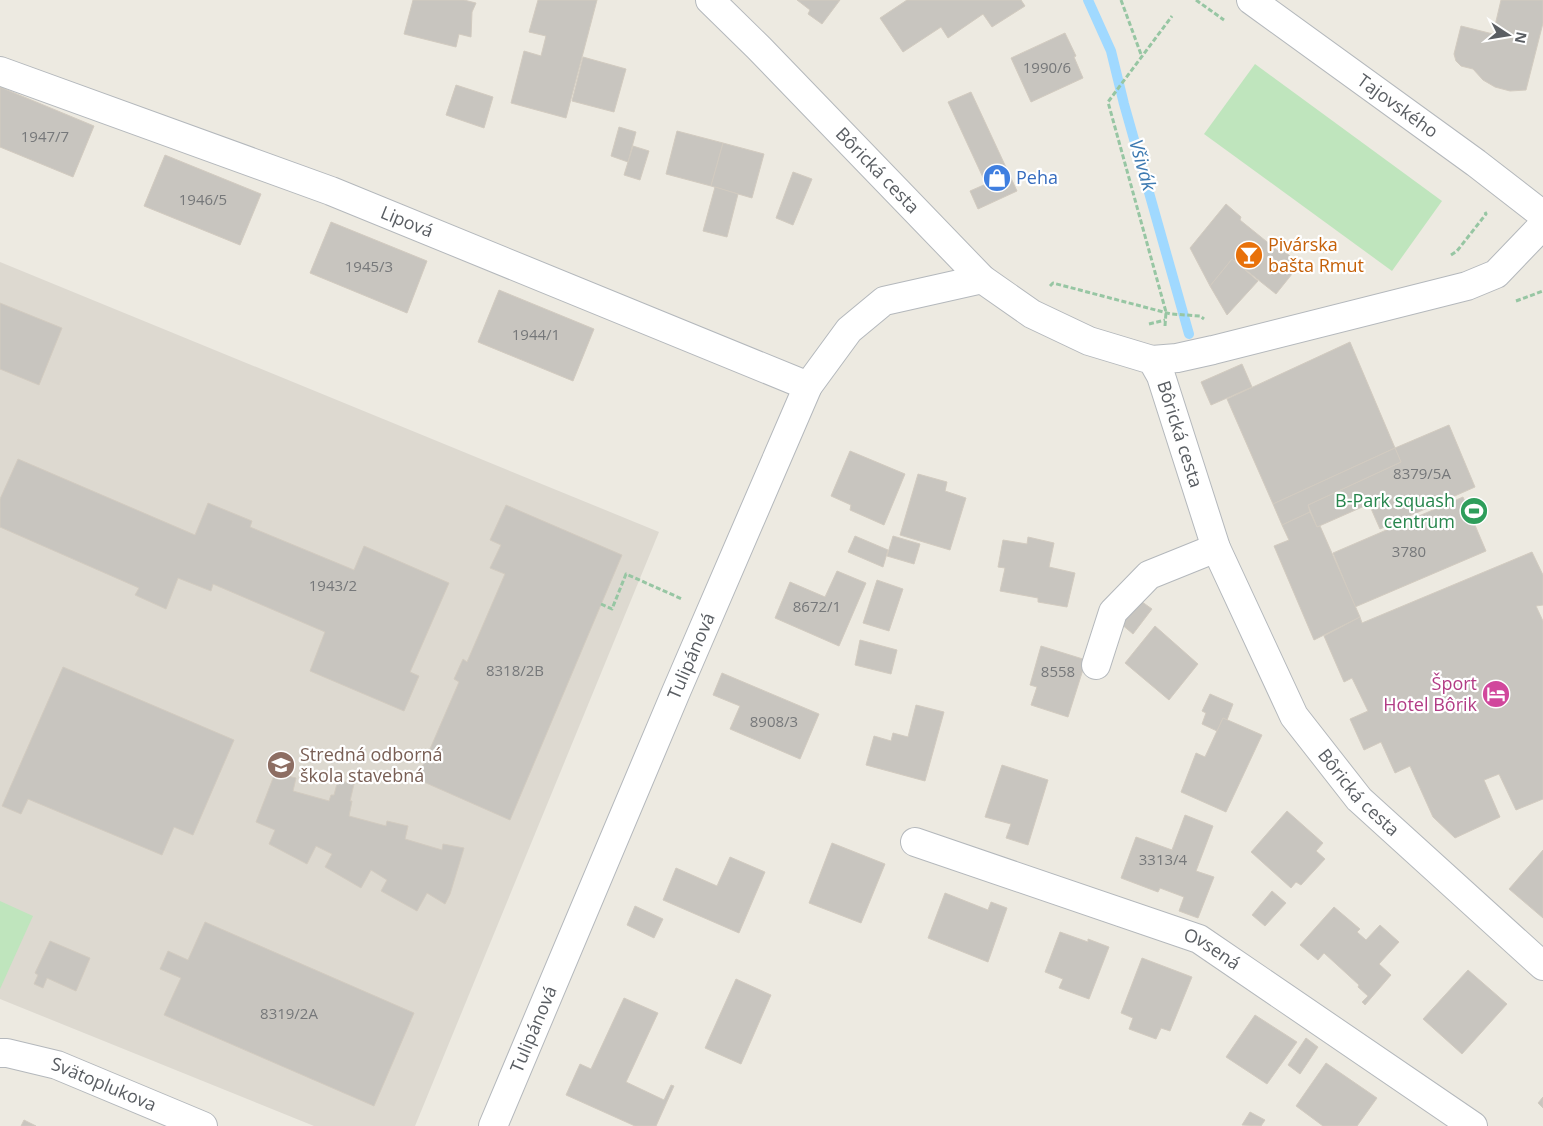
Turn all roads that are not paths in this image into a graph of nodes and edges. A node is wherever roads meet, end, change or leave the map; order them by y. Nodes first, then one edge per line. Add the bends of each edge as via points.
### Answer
1 (710, 0) edge
2 (1251, 0) edge
3 (0, 71) edge
4 (1543, 215) edge
5 (1543, 226) edge
6 (982, 279) junction
7 (1165, 359) junction
8 (808, 386) junction
9 (1216, 548) junction
10 (1096, 665) dead end
11 (915, 842) dead end
12 (1543, 966) edge
13 (0, 1053) edge
14 (203, 1126) edge
15 (493, 1126) edge
16 (1473, 1126) edge

1 - 6 street, Bôrická cesta
2 - 4 street, Tajovského
3 - 8 street, Lipová via 331,191
5 - 7 street via 1496,274 1467,286 1213,350
6 - 7 street, Bôrická cesta via 1032,314 1089,342
6 - 8 street, Tulipánová via 884,302 848,330
7 - 9 street, Bôrická cesta via 1161,376
8 - 15 street, Tulipánová
9 - 10 street via 1149,575 1113,612
9 - 12 street, Bôrická cesta via 1294,716 1358,799
11 - 16 street, Ovsená via 1199,939
13 - 14 street, Svätoplukova via 7,1052 57,1066

